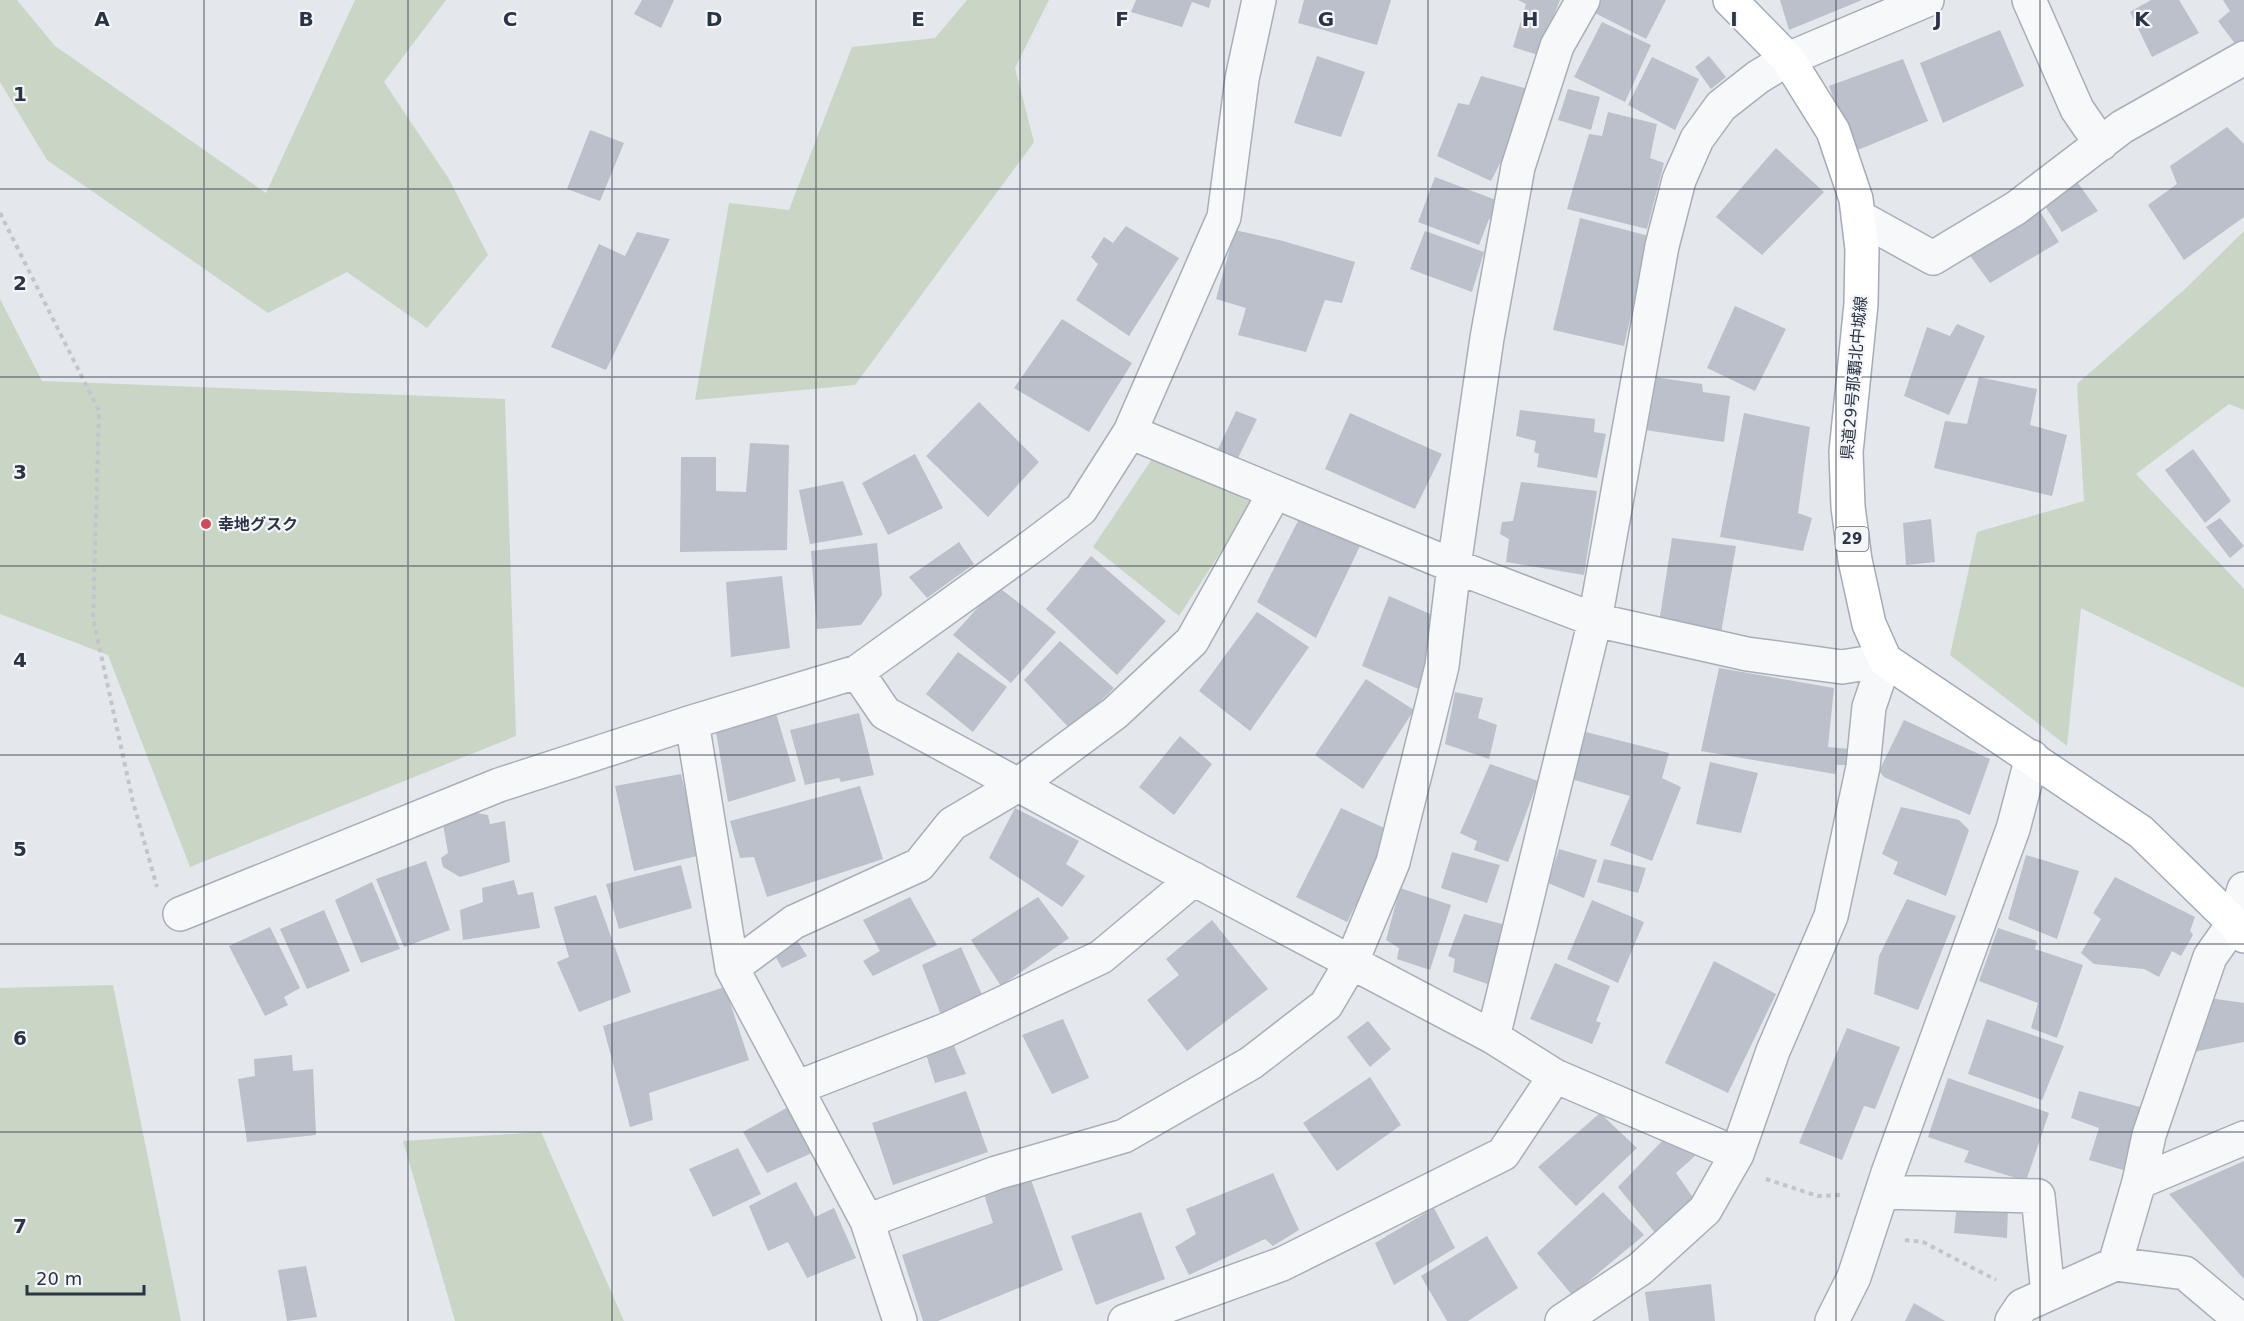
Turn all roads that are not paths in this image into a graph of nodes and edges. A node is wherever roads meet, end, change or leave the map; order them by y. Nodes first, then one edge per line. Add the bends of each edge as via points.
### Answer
1 (1259, 0) edge
2 (1583, 0) edge
3 (1730, 0) edge
4 (1927, 0) edge
5 (2029, 0) edge
6 (2244, 58) edge
7 (1788, 59) junction
8 (2101, 144) junction
9 (1859, 217) junction
10 (1130, 432) junction
11 (1275, 492) junction
12 (1454, 566) junction
13 (1595, 620) junction
14 (1885, 660) junction
15 (857, 672) junction
16 (692, 722) junction
17 (2032, 757) junction
18 (1018, 785) junction
19 (1194, 879) junction
20 (2244, 889) edge
21 (180, 914) road end
22 (2239, 930) edge
23 (1352, 962) junction
24 (732, 968) junction
25 (1493, 1037) junction
26 (1555, 1076) junction
27 (796, 1088) junction
28 (2244, 1138) edge
29 (1734, 1161) junction
30 (2139, 1182) junction
31 (1882, 1192) junction
32 (867, 1221) junction
33 (2115, 1264) junction
34 (2048, 1294) junction
35 (2235, 1319) edge
36 (900, 1321) edge
37 (1125, 1321) edge
38 (1562, 1321) edge
39 (1832, 1321) edge
40 (2012, 1321) edge

1 - 10 street via 1242,79 1224,217
2 - 12 street via 1557,46 1518,167 1486,338
3 - 7 main road, 県道29号那覇北中城線 / 29
4 - 7 street
5 - 8 street via 2077,109
6 - 8 street via 2122,127
7 - 9 main road, 県道29号那覇北中城線 / 29 via 1833,130
7 - 13 street via 1721,106 1697,139 1679,180 1662,246
8 - 9 street via 2016,208 1933,258
9 - 14 main road, 県道29号那覇北中城線 / 29 via 1861,304 1846,452 1848,507 1869,624
10 - 11 street
10 - 15 street via 1080,509
11 - 12 street
11 - 18 street via 1192,641 1115,713
12 - 13 street
12 - 23 street via 1442,666 1414,782 1393,862
13 - 14 street via 1747,654 1842,667
13 - 25 street
14 - 17 main road
14 - 29 street via 1869,707 1863,767 1831,916 1773,1051
15 - 16 street
15 - 18 street via 885,713
16 - 21 street via 499,785
16 - 24 street
17 - 22 main road via 2141,832
17 - 31 street via 2013,829
18 - 19 street
18 - 24 street via 952,824 919,865 794,922
19 - 23 street
19 - 27 street via 1101,957 946,1029
20 - 22 street
22 - 30 street via 2210,957 2149,1135
23 - 25 street
23 - 32 street via 1326,1005 1251,1063 1124,1136 996,1173
24 - 27 street
25 - 26 street
26 - 29 street
26 - 37 street via 1503,1154 1282,1264
27 - 32 street
28 - 30 street
29 - 38 street via 1705,1210 1640,1269
30 - 33 street
31 - 34 street via 2038,1196
31 - 39 street via 1854,1277
32 - 36 street
33 - 34 street
33 - 35 street via 2185,1273
34 - 40 street via 2022,1306

